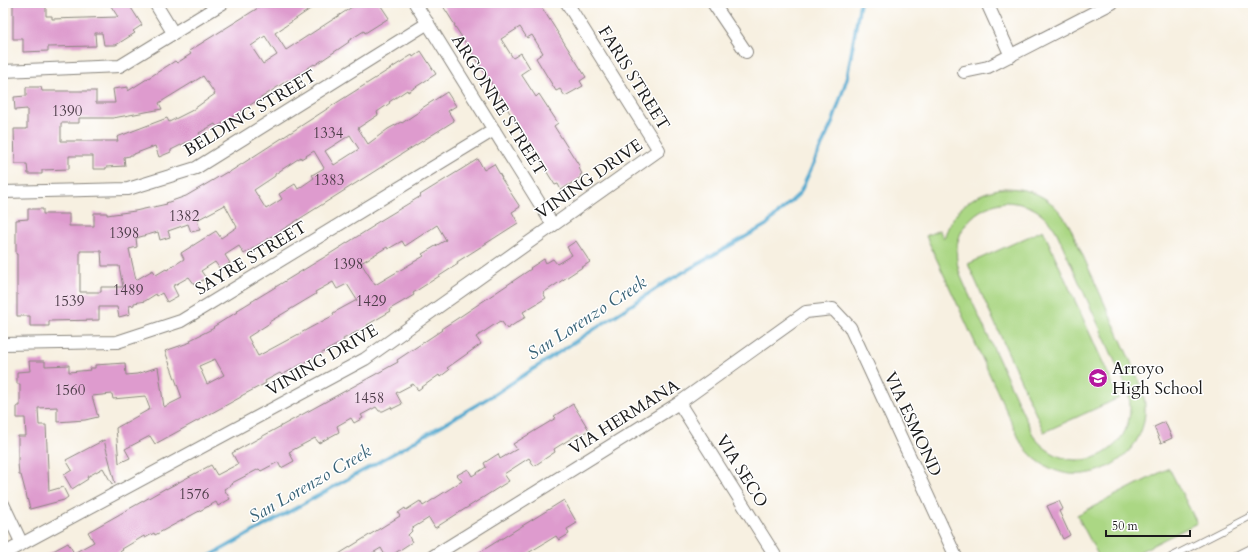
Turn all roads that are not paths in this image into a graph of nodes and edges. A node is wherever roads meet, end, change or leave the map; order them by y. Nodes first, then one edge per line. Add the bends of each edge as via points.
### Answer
1 (155, 3) edge
2 (223, 3) edge
3 (415, 3) edge
4 (567, 3) edge
5 (713, 3) edge
6 (987, 3) edge
7 (1112, 3) edge
8 (428, 24) junction
9 (174, 34) junction
10 (746, 52) dead end
11 (1011, 56) junction
12 (3, 71) edge
13 (964, 72) dead end
14 (494, 130) junction
15 (659, 150) joint
16 (3, 192) edge
17 (553, 225) junction
18 (833, 310) joint
19 (3, 344) edge
20 (679, 403) junction
21 (3, 504) edge
22 (1253, 516) edge
23 (22, 544) junction
24 (1253, 547) edge
25 (3, 554) edge
26 (432, 557) edge
27 (776, 557) edge
28 (956, 557) edge
29 (1172, 557) edge
30 (1233, 557) edge

1 - 9 street
2 - 9 street
3 - 8 street, ARGONNE STREET
4 - 15 street, FARIS STREET
5 - 10 street
6 - 11 street
7 - 11 street
8 - 14 street, ARGONNE STREET
8 - 16 street, BELDING STREET via 196,168 128,189
9 - 12 street via 120,66
11 - 13 street via 988,67
14 - 17 street, ARGONNE STREET
14 - 19 street, SAYRE STREET via 181,321 117,342
15 - 17 street, VINING DRIVE
17 - 23 street, VINING DRIVE via 365,358
18 - 20 street, VIA HERMANA via 806,312
18 - 28 street, VIA ESMOND via 850,327
20 - 26 street, VIA HERMANA
20 - 27 street, VIA SECO
21 - 23 street
22 - 29 lane
23 - 25 street, VINING DRIVE
24 - 30 lane

